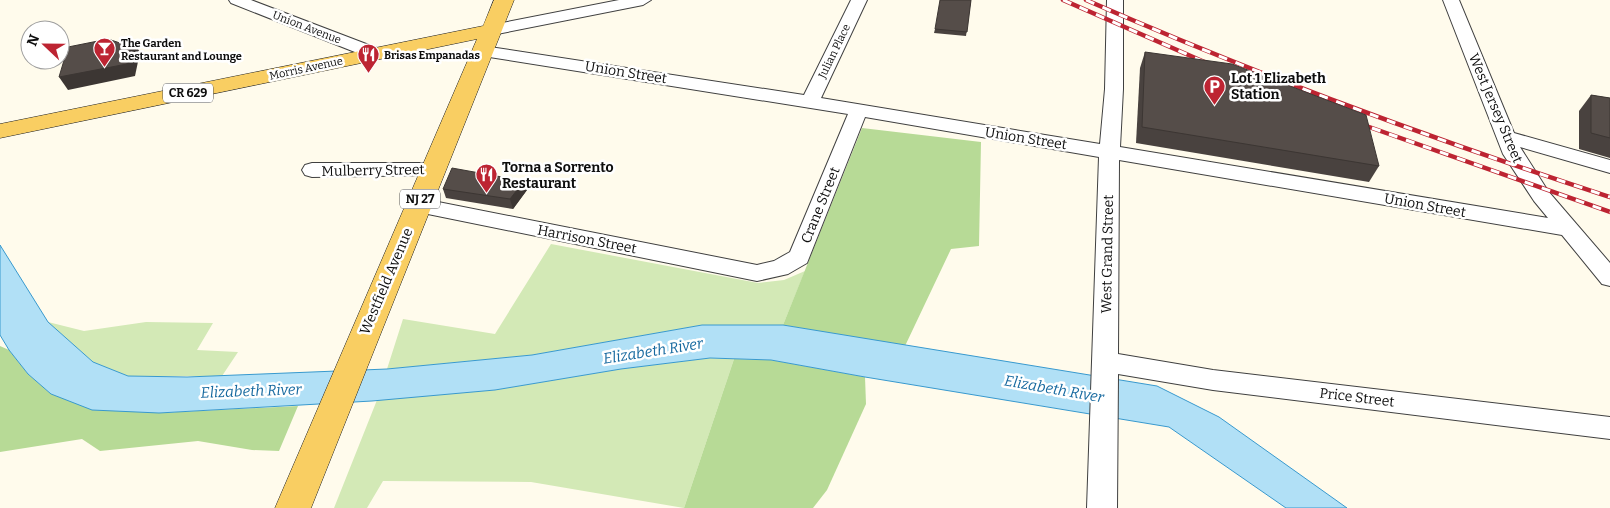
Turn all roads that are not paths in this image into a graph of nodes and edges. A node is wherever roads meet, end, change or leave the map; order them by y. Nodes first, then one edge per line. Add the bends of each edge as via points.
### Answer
1 (237, 0) edge
2 (504, 0) edge
3 (642, 0) edge
4 (859, 0) edge
5 (1115, 0) edge
6 (1451, 0) edge
7 (487, 40) junction
8 (376, 54) junction
9 (809, 103) junction
10 (858, 111) junction
11 (0, 131) edge
12 (1506, 138) junction
13 (1109, 151) junction
14 (1610, 167) edge
15 (433, 169) junction
16 (312, 170) dead end
17 (418, 205) junction
18 (1568, 229) junction
19 (757, 273) joint
20 (1610, 278) edge
21 (1105, 370) junction
22 (1610, 428) edge
23 (293, 508) edge
24 (1102, 508) edge

1 - 8 street, Union Avenue
2 - 7 main road, Westfield Avenue / NJ 27
3 - 7 street, Morris Avenue
4 - 9 street, Julian Place
5 - 13 street, West Grand Street via 1114,89
6 - 12 street, West Jersey Street
7 - 8 main road, Morris Avenue / CR 629
7 - 9 street, Union Street
7 - 15 main road, Westfield Avenue / NJ 27
8 - 11 main road, Morris Avenue / CR 629
9 - 10 street, Union Street
10 - 13 street, Union Street
10 - 19 street, Crane Street via 799,257 780,268
12 - 14 street
12 - 18 street, West Jersey Street via 1536,189
13 - 18 street, Union Street
13 - 21 street, West Grand Street
15 - 16 street, Mulberry Street
15 - 17 main road, Westfield Avenue / NJ 27
17 - 19 street, Harrison Street
17 - 23 main road, Westfield Avenue / NJ 27
18 - 20 street, West Jersey Street
21 - 22 street, Price Street
21 - 24 street, West Grand Street

